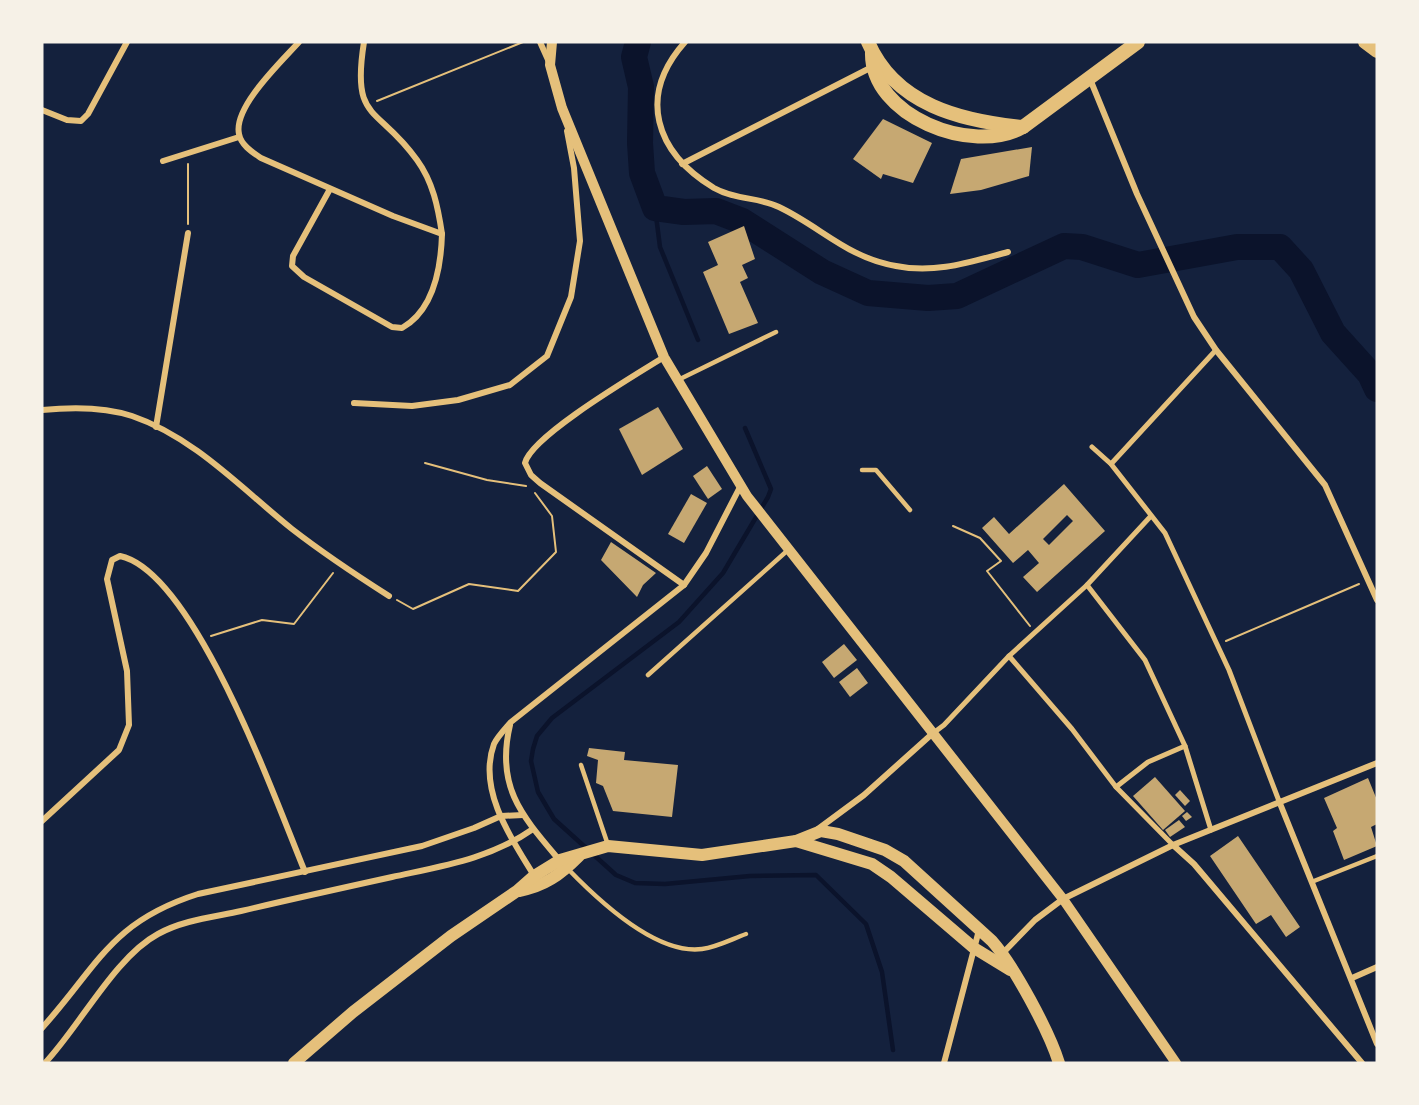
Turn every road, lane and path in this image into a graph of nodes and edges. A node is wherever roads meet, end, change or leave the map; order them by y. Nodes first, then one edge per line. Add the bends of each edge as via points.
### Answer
1 (127, 42) edge
2 (299, 42) edge
3 (364, 42) edge
4 (523, 42) edge
5 (540, 42) edge
6 (552, 42) edge
7 (685, 42) edge
8 (1138, 42) edge
9 (1365, 42) edge
10 (1377, 51) edge
11 (873, 57) edge
12 (550, 65) junction
13 (1089, 78) junction
14 (366, 106) junction
15 (562, 108) junction
16 (42, 110) edge
17 (239, 137) junction
18 (189, 154) junction
19 (163, 161) dead end
20 (682, 164) junction
21 (330, 189) junction
22 (188, 233) joint
23 (442, 234) junction
24 (1008, 252) dead end
25 (776, 332) dead end
26 (1216, 350) junction
27 (664, 357) junction
28 (678, 380) junction
29 (354, 403) dead end
30 (42, 410) edge
31 (156, 427) junction
32 (1092, 447) dead end
33 (425, 463) dead end
34 (1111, 464) junction
35 (862, 470) dead end
36 (741, 484) junction
37 (910, 510) dead end
38 (1150, 517) junction
39 (953, 526) dead end
40 (788, 550) junction
41 (339, 564) junction
42 (1369, 580) junction
43 (684, 585) junction
44 (1087, 585) junction
45 (389, 596) joint
46 (1377, 600) edge
47 (1035, 633) junction
48 (199, 640) junction
49 (1218, 644) junction
50 (1009, 656) junction
51 (648, 675) dead end
52 (511, 722) junction
53 (933, 734) junction
54 (1185, 746) junction
55 (1377, 763) edge
56 (581, 765) dead end
57 (1116, 787) junction
58 (1279, 801) junction
59 (523, 814) junction
60 (501, 816) junction
61 (42, 821) edge
62 (533, 829) junction
63 (1211, 830) junction
64 (810, 834) junction
65 (796, 841) junction
66 (514, 842) junction
67 (1173, 845) junction
68 (603, 847) junction
69 (1377, 856) edge
70 (563, 864) junction
71 (305, 872) junction
72 (538, 881) junction
73 (1314, 881) junction
74 (1063, 900) junction
75 (980, 929) junction
76 (746, 934) dead end
77 (974, 948) junction
78 (1002, 956) junction
79 (1377, 967) edge
80 (1352, 978) junction
81 (42, 1028) edge
82 (1377, 1044) edge
83 (45, 1063) edge
84 (294, 1063) edge
85 (944, 1063) edge
86 (1059, 1063) edge
87 (1176, 1063) edge
88 (1362, 1063) edge

1 - 16 street via 81,121
2 - 17 street via 243,110
3 - 14 street via 359,74
4 - 14 path
5 - 12 street
6 - 12 street
7 - 20 street via 670,59 659,84 657,106 658,125
8 - 13 main road
9 - 10 main road
11 - 13 main road via 908,94 932,106 967,118 1023,127
11 - 20 street
12 - 15 street
13 - 26 street via 1180,291
14 - 23 street via 416,159 431,184
15 - 27 street
15 - 29 street via 574,168 580,241 571,297 547,356 510,385 458,400 412,406
17 - 18 street
17 - 21 street via 261,158
18 - 19 street
18 - 22 path
20 - 24 street via 722,192 777,206 863,258 898,267 939,269
21 - 23 street
21 - 23 street via 293,256 292,266 304,277 392,327 402,328 421,311 434,285
22 - 31 street
25 - 28 lane
26 - 34 street
26 - 42 street via 1324,485
27 - 28 street
27 - 43 street via 570,419 530,450 525,463 540,483
28 - 36 street
30 - 31 street via 66,407 117,412
31 - 41 street via 223,472
32 - 34 street
33 - 45 path via 487,480 529,486 552,516 556,552 518,591 469,584 413,609
34 - 38 street
35 - 37 lane via 876,470
36 - 40 street
36 - 43 street via 706,553
38 - 44 street
38 - 49 street via 1165,533
39 - 47 path via 980,538 1001,561 987,571
40 - 51 lane
40 - 53 street
41 - 45 street
41 - 48 path via 294,624 262,620
42 - 46 street
42 - 49 path
43 - 52 street
44 - 47 street
44 - 54 street via 1145,660
47 - 50 street
48 - 61 street via 159,580 130,558 120,556 112,560 107,579 127,671 129,725 119,750
48 - 71 street via 253,740
49 - 58 street
50 - 53 street
50 - 57 street
52 - 59 street via 504,764 509,788
52 - 60 street via 495,741 489,766
53 - 64 street via 864,795
53 - 74 street
54 - 57 street via 1148,762
54 - 63 street
55 - 58 street
56 - 68 lane
57 - 67 street
58 - 63 street
58 - 73 street
59 - 60 street
59 - 62 street
60 - 66 street
60 - 71 street via 422,846
62 - 66 street
62 - 70 street
63 - 67 street
64 - 65 main road
64 - 75 main road via 838,834 885,849 904,861
65 - 68 main road via 702,855
65 - 77 main road via 872,864
66 - 72 street
66 - 83 street via 465,861 219,916 157,935 120,969
67 - 74 street
67 - 88 street via 1194,864
68 - 70 main road
69 - 73 lane
70 - 72 main road
70 - 76 lane via 598,900 662,943 704,949
71 - 81 street via 167,903 126,929 107,947
72 - 84 main road via 451,936 352,1012
73 - 80 street
74 - 78 street via 1035,920
74 - 87 street
75 - 77 street
75 - 78 main road
77 - 78 main road
77 - 85 street
78 - 86 main road via 1044,1027
79 - 80 street
80 - 82 street

